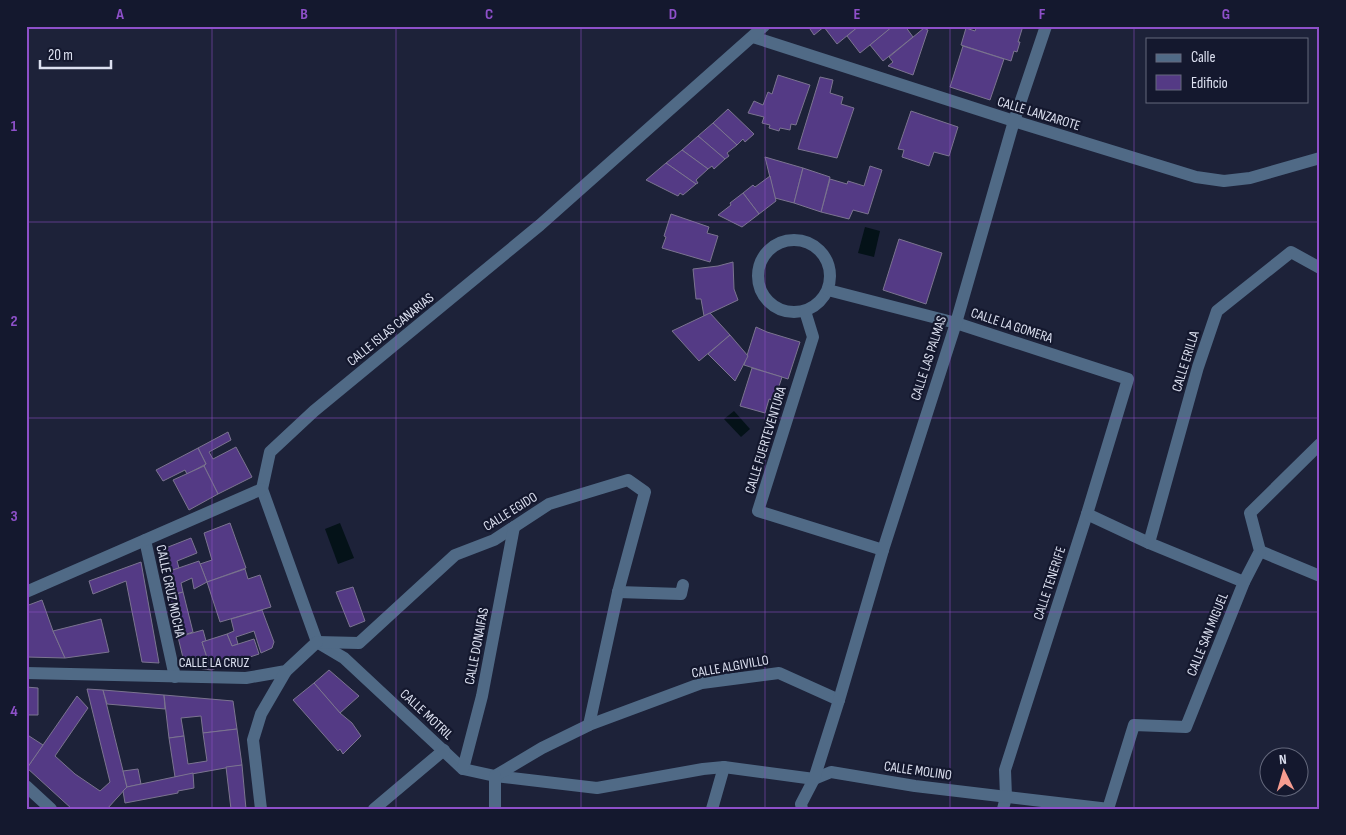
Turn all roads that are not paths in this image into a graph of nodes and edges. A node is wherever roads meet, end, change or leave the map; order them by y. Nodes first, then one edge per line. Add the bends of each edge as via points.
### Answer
1 (764, 26) edge
2 (1046, 26) edge
3 (753, 37) junction
4 (1014, 121) junction
5 (1320, 158) edge
6 (1320, 268) edge
7 (828, 290) junction
8 (805, 311) junction
9 (956, 323) junction
10 (1128, 379) joint
11 (1320, 444) edge
12 (262, 489) junction
13 (1087, 514) junction
14 (514, 527) junction
15 (145, 540) junction
16 (1149, 543) junction
17 (883, 550) junction
18 (1260, 551) junction
19 (1320, 576) edge
20 (1244, 582) junction
21 (683, 586) dead end
22 (26, 592) edge
23 (618, 592) junction
24 (317, 642) junction
25 (286, 671) junction
26 (26, 674) edge
27 (175, 677) junction
28 (839, 700) junction
29 (589, 725) junction
30 (444, 750) junction
31 (724, 767) junction
32 (463, 769) junction
33 (495, 776) junction
34 (814, 779) junction
35 (26, 786) edge
36 (1005, 803) edge
37 (51, 809) edge
38 (261, 809) edge
39 (374, 809) edge
40 (495, 809) edge
41 (712, 809) edge
42 (802, 809) edge
43 (1108, 809) edge

1 - 3 street, CALLE ISLAS CANARIAS
2 - 4 street, CALLE LAS PALMAS
3 - 4 street, CALLE LANZAROTE
3 - 12 street, CALLE ISLAS CANARIAS via 540,225 314,411 270,452
4 - 5 street, CALLE LANZAROTE via 1196,177 1224,181 1250,178
4 - 9 street, CALLE LAS PALMAS
6 - 16 street, CALLE ERILLA via 1291,252 1217,311
7 - 8 street via 816,305
7 - 8 street via 829,266 815,246 791,240 769,249 758,271 762,294 780,310
7 - 9 street, CALLE LA GOMERA
8 - 17 street, CALLE FUERTEVENTURA via 813,337 758,512
9 - 10 street, CALLE LA GOMERA
9 - 17 street, CALLE LAS PALMAS
10 - 13 street, CALLE TENERIFE
11 - 18 street via 1250,513
12 - 15 street
12 - 24 street
13 - 16 street
13 - 36 street, CALLE TENERIFE via 1005,770
14 - 23 street, CALLE EGIDO via 549,504 628,480 645,492
14 - 24 street, CALLE EGIDO via 494,540 455,555 359,643
14 - 32 street, CALLE DONAIFAS via 482,696
15 - 22 street
15 - 27 street, CALLE CRUZ MOCHA
16 - 20 street
17 - 28 street, CALLE LAS PALMAS
18 - 19 street
18 - 20 street, CALLE SAN MIGUEL
20 - 43 street, CALLE SAN MIGUEL via 1186,727 1134,724
21 - 23 street via 681,594
23 - 29 street, CALLE EGIDO
24 - 25 street
24 - 30 street, CALLE MOTRIL via 344,658
25 - 27 street, CALLE LA CRUZ via 246,678
25 - 38 street via 261,714 253,740
26 - 27 street, CALLE LA CRUZ
28 - 29 street, CALLE ALGIVILLO via 779,673 702,683
28 - 34 street
29 - 33 street, CALLE ALGIVILLO
30 - 32 street, CALLE MOTRIL
30 - 39 street
31 - 33 street, CALLE MOLINO via 597,788
31 - 34 street, CALLE MOLINO
31 - 41 street
32 - 33 street
33 - 40 street
34 - 36 street, CALLE MOLINO via 831,772
34 - 42 street via 801,804
35 - 37 street
36 - 43 street, CALLE MOLINO

